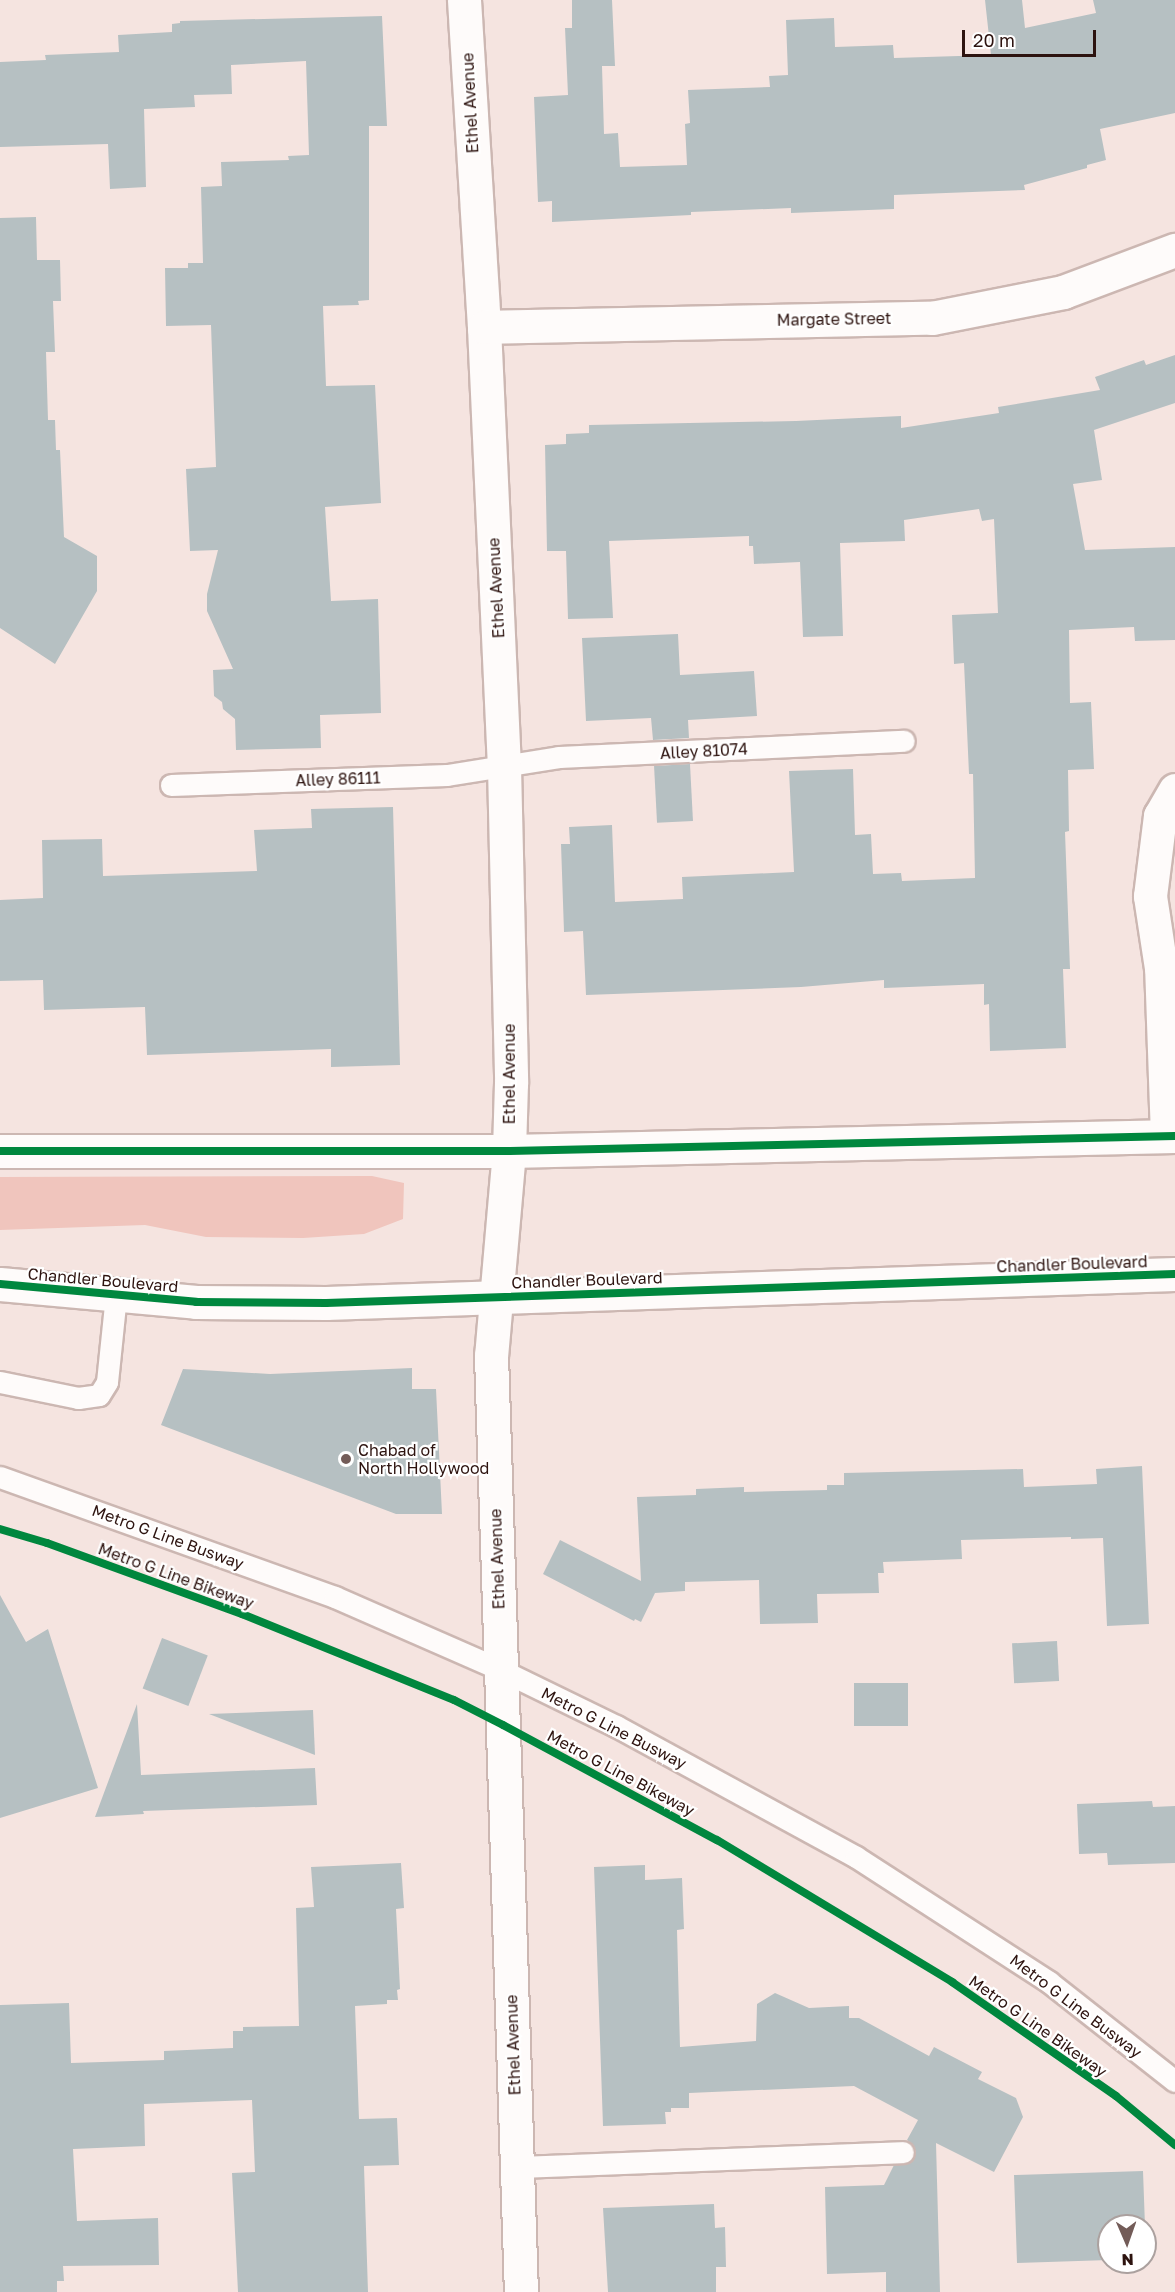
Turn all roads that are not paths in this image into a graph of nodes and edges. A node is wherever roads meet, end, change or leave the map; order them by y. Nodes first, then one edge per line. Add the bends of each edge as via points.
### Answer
1 (464, 0) edge
2 (1175, 250) edge
3 (484, 327) junction
4 (904, 741) dead end
5 (504, 766) junction
6 (171, 785) dead end
7 (1167, 803) edge
8 (1171, 1136) edge
9 (0, 1151) edge
10 (509, 1151) junction
11 (1175, 1274) edge
12 (0, 1284) edge
13 (116, 1295) junction
14 (496, 1297) junction
15 (0, 1382) edge
16 (0, 1477) edge
17 (501, 1670) junction
18 (1175, 2081) edge
19 (903, 2152) dead end
20 (517, 2167) junction
21 (521, 2292) edge

1 - 3 street, Ethel Avenue
2 - 3 street, Margate Street via 1063,292 932,318
3 - 5 street, Ethel Avenue
4 - 5 lane, Alley 81074 via 559,757
5 - 6 lane, Alley 86111 via 447,775
5 - 10 street, Ethel Avenue
7 - 8 street via 1150,896 1161,968
8 - 10 street
9 - 10 street
10 - 14 street, Ethel Avenue
11 - 14 street, Chandler Boulevard
12 - 13 street, Chandler Boulevard
13 - 14 street, Chandler Boulevard via 196,1302 326,1303
13 - 15 lane via 106,1382 99,1395 78,1398
14 - 17 street, Ethel Avenue via 491,1355
16 - 17 lane, Metro G Line Busway via 335,1597
17 - 18 lane, Metro G Line Busway via 616,1726 856,1857 1048,1982
17 - 20 street, Ethel Avenue
19 - 20 lane
20 - 21 street, Ethel Avenue

